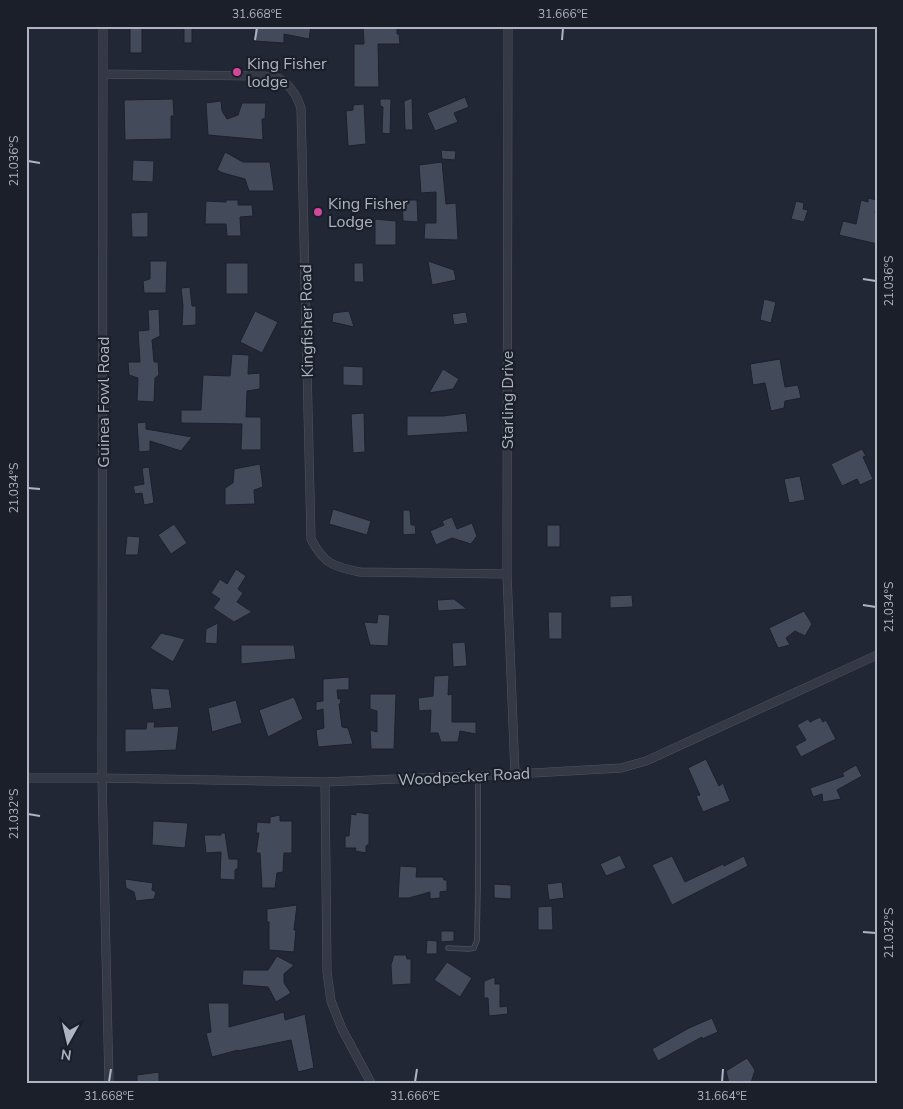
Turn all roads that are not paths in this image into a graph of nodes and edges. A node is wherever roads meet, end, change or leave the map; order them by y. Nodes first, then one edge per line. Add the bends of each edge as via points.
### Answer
1 (103, 26) edge
2 (508, 26) edge
3 (103, 74) junction
4 (507, 574) junction
5 (877, 655) edge
6 (515, 774) junction
7 (478, 776) junction
8 (26, 778) edge
9 (102, 778) junction
10 (325, 782) junction
11 (448, 948) dead end
12 (109, 1083) edge
13 (371, 1083) edge

1 - 3 street, Guinea Fowl Road
2 - 4 street, Starling Drive
3 - 4 street, Kingfisher Road via 276,77 291,88 301,108 311,539 328,562 360,572
3 - 9 street, Guinea Fowl Road
4 - 6 street, Starling Drive
5 - 6 street, Woodpecker Road via 646,761 621,768
6 - 7 street, Woodpecker Road
7 - 10 street, Woodpecker Road
7 - 11 lane via 477,940 474,948
8 - 9 street, Woodpecker Road
9 - 10 street, Woodpecker Road
9 - 12 street, Guinea Fowl Road
10 - 13 street via 327,972 331,1001

